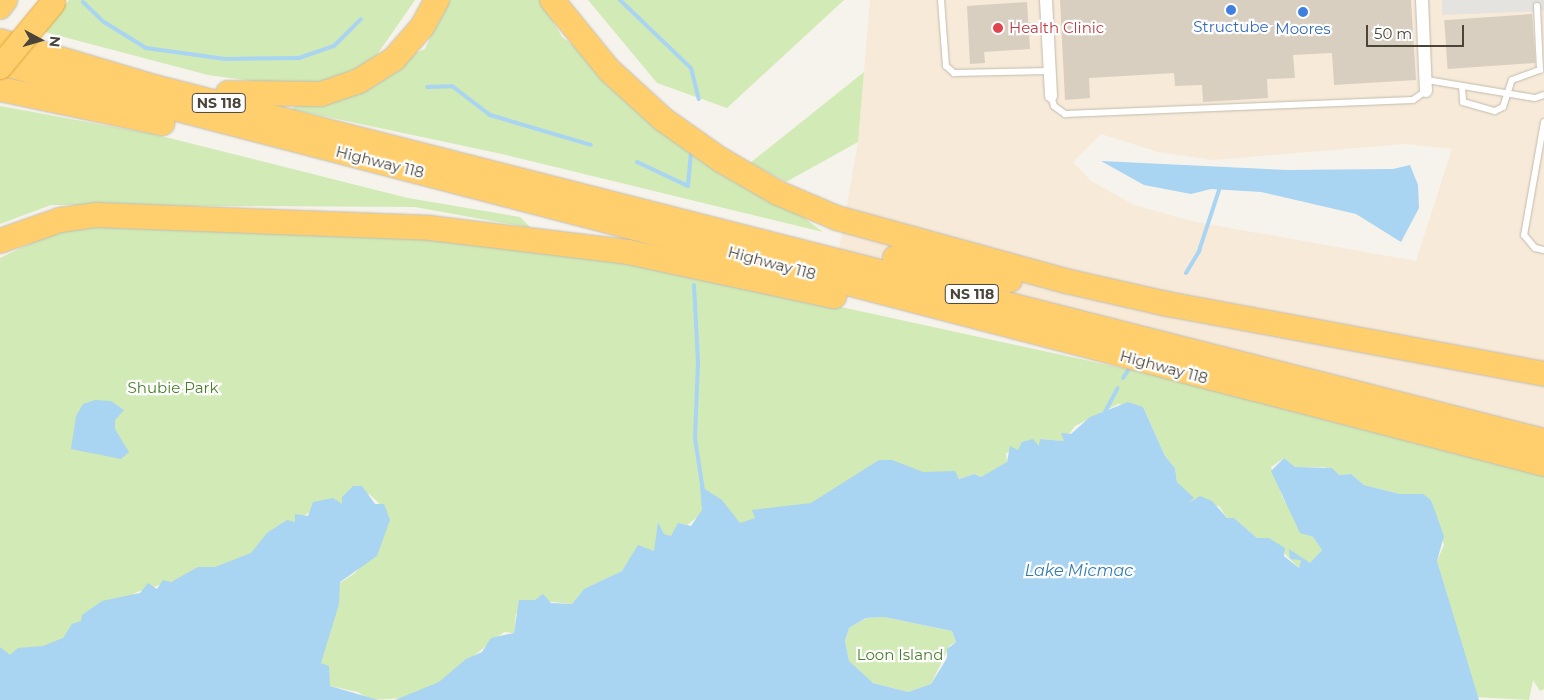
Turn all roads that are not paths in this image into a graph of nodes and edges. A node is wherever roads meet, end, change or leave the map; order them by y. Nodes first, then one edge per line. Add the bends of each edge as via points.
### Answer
1 (5, 0) edge
2 (437, 0) edge
3 (552, 0) edge
4 (941, 0) edge
5 (1046, 0) edge
6 (1422, 0) edge
7 (48, 1) edge
8 (1537, 6) dead end
9 (0, 7) edge
10 (0, 40) edge
11 (0, 51) edge
12 (40, 54) junction
13 (0, 63) edge
14 (0, 67) edge
15 (1049, 71) junction
16 (1427, 86) junction
17 (1462, 86) junction
18 (0, 90) edge
19 (1508, 94) junction
20 (1544, 95) edge
21 (1050, 96) joint
22 (1544, 122) edge
23 (312, 145) junction
24 (400, 148) junction
25 (0, 241) edge
26 (1544, 250) edge
27 (1167, 304) junction
28 (1146, 363) junction
29 (1544, 374) edge
30 (1544, 441) edge
31 (1544, 464) edge

1 - 9 highway
2 - 12 highway via 422,27 394,59 359,81 321,94 243,96
3 - 27 highway via 609,70 664,120 778,192 837,218 1066,281
4 - 15 lane via 946,66 954,73
5 - 15 street
6 - 16 street
7 - 11 highway
7 - 14 highway, bridge
8 - 19 lane via 1540,70 1512,80
10 - 12 highway, Highway 118 / NS 118
12 - 24 highway, Highway 118 / NS 118
13 - 23 highway, Highway 118 / NS 118
15 - 21 street
16 - 17 lane
16 - 21 lane via 1413,100 1065,114 1054,106
17 - 19 lane
17 - 19 lane via 1463,102 1495,111 1503,107
18 - 23 highway via 235,139
19 - 20 lane
22 - 26 lane via 1524,235 1535,248
23 - 28 highway, Highway 118 / NS 118
24 - 27 highway via 486,161 868,253 1064,290
24 - 30 highway, Highway 118 / NS 118
25 - 28 highway via 60,220 135,214 430,228 556,241 694,265 1051,346
27 - 29 highway
28 - 31 highway, Highway 118 / NS 118

